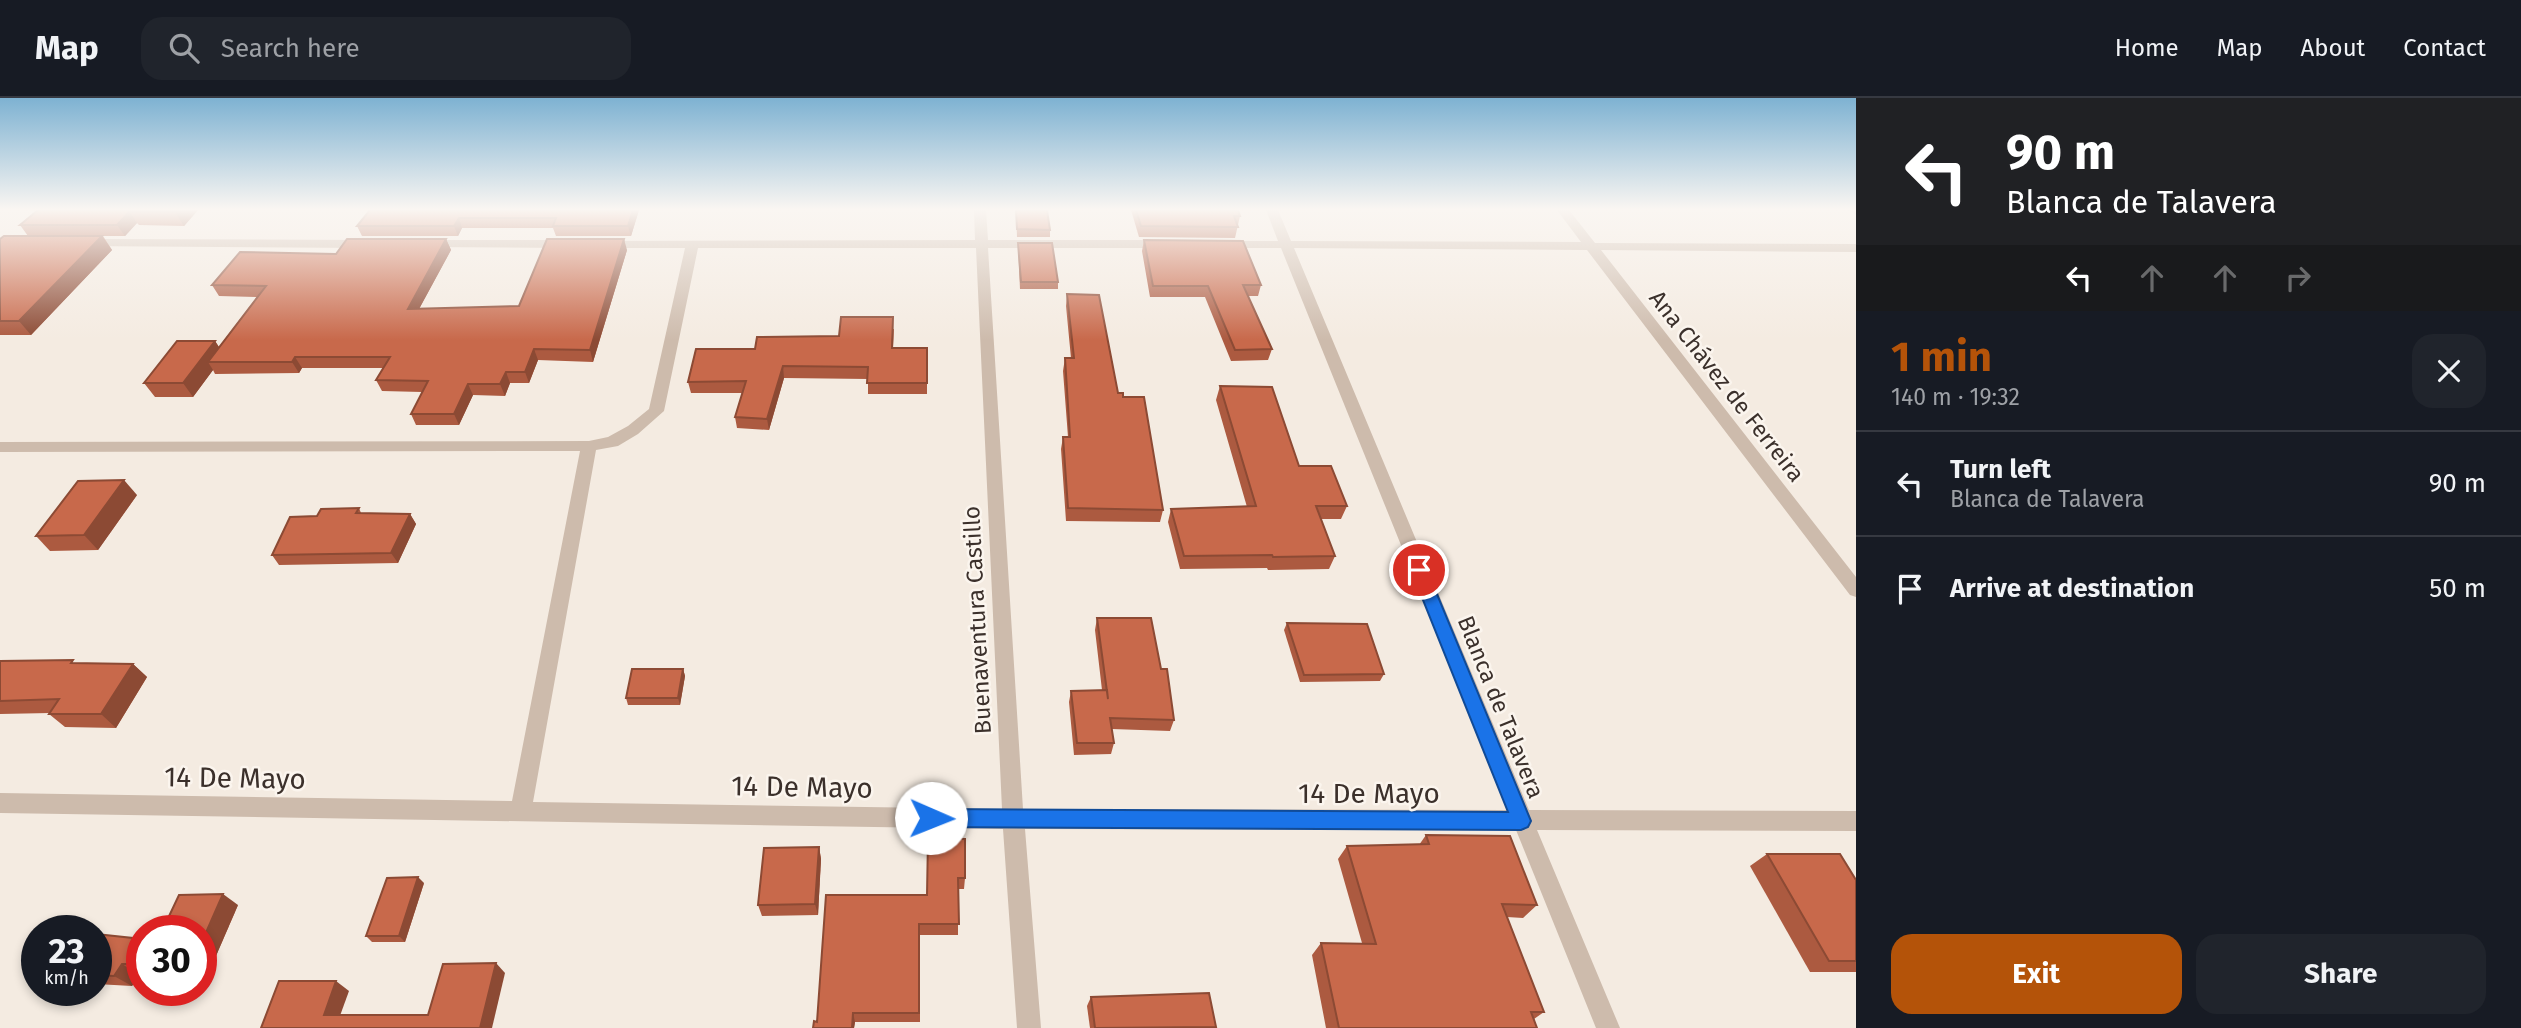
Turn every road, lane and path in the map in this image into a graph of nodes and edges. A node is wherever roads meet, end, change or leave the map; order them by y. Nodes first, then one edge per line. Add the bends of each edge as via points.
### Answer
1 (690, 253) edge
2 (982, 253) edge
3 (1289, 253) edge
4 (1597, 253) edge
5 (589, 446) junction
6 (0, 447) edge
7 (1856, 590) edge
8 (0, 803) edge
9 (521, 810) junction
10 (1013, 819) junction
11 (1521, 821) junction
12 (1856, 821) edge
13 (1029, 1028) edge
14 (1608, 1028) edge

1 - 5 street via 656,411 612,442
2 - 10 street, Buenaventura Castillo
3 - 11 street, Blanca de Talavera
4 - 7 street, Ana Chávez de Ferreira
5 - 6 street
5 - 9 street
8 - 9 street, 14 De Mayo
9 - 10 street, 14 De Mayo
10 - 11 street, 14 De Mayo
10 - 13 street, Buenaventura Castillo
11 - 12 street, 14 De Mayo
11 - 14 street, Blanca de Talavera

